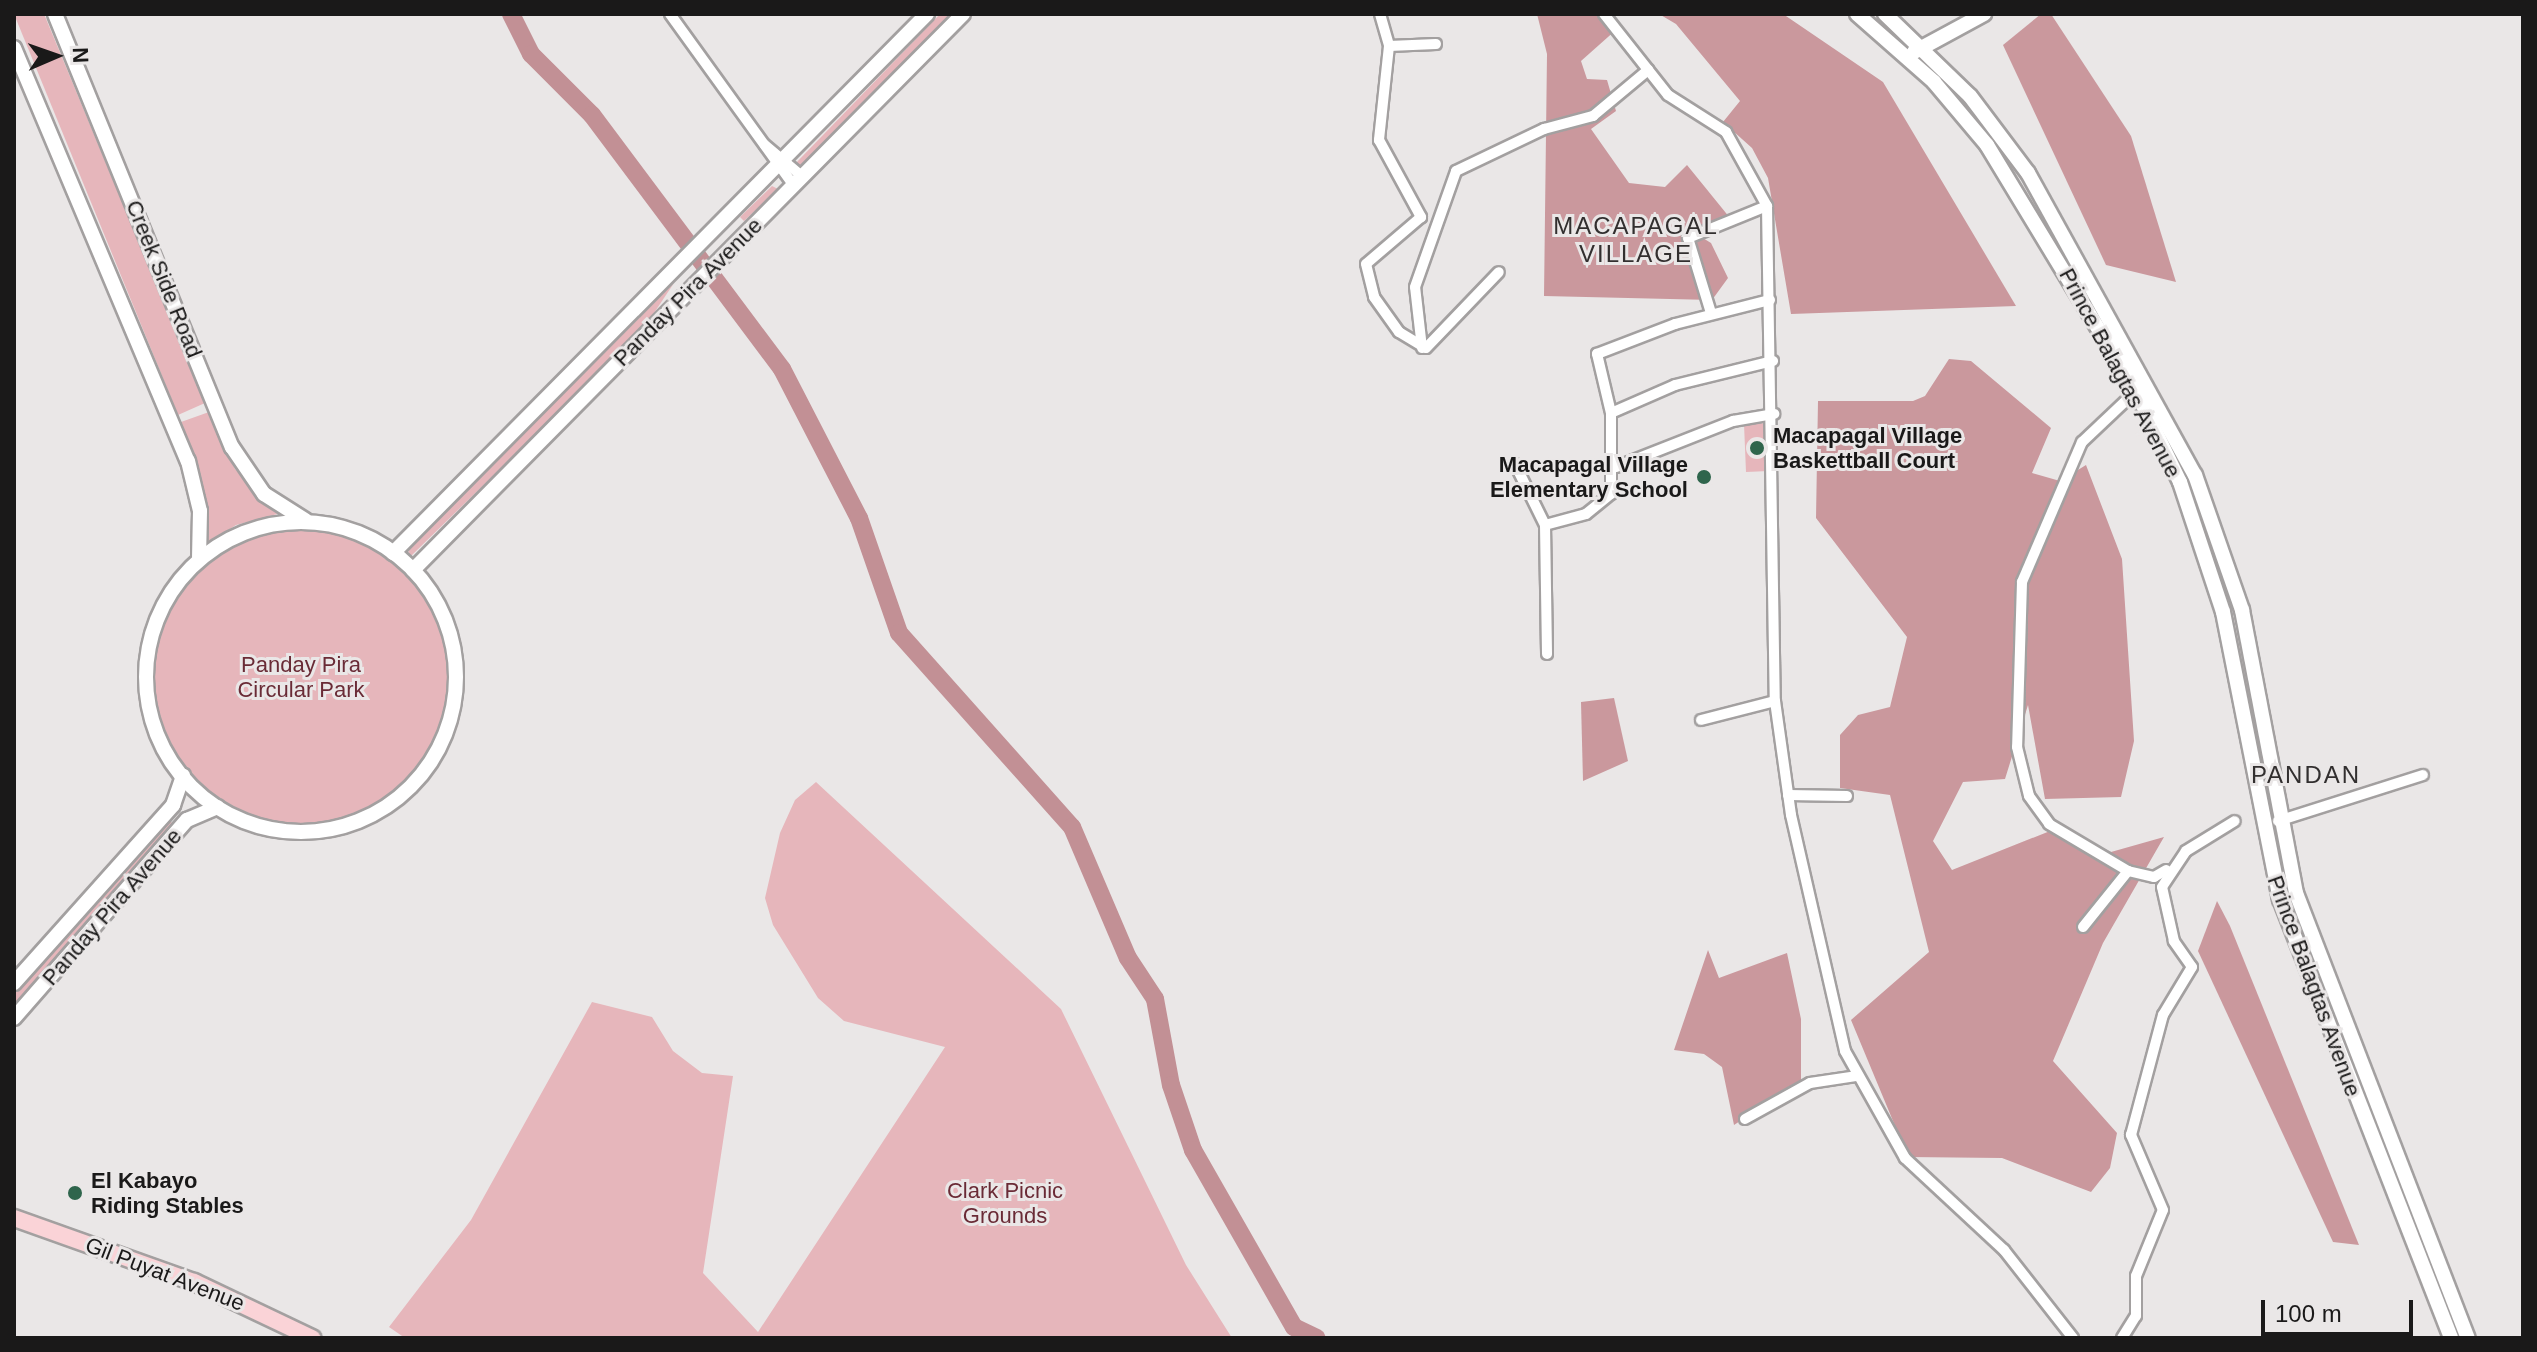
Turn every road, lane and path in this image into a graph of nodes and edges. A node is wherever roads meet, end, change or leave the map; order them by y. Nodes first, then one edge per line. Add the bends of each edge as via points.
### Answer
1 (55, 14) edge
2 (670, 14) edge
3 (927, 14) edge
4 (963, 14) edge
5 (1380, 14) edge
6 (1604, 14) edge
7 (1857, 14) edge
8 (1885, 14) edge
9 (1984, 14) edge
10 (1960, 20) edge
11 (1436, 44) dead end
12 (1389, 46) junction
13 (1921, 47) junction
14 (14, 48) edge
15 (1906, 56) junction
16 (1648, 70) junction
17 (781, 163) junction
18 (798, 181) junction
19 (1767, 206) junction
20 (1499, 272) dead end
21 (1770, 300) junction
22 (1711, 313) junction
23 (1422, 348) junction
24 (1773, 361) junction
25 (2136, 391) junction
26 (1611, 413) junction
27 (1774, 414) junction
28 (1515, 464) dead end
29 (1616, 467) junction
30 (305, 520) junction
31 (1545, 525) junction
32 (393, 553) junction
33 (199, 557) junction
34 (413, 570) junction
35 (1547, 654) dead end
36 (1775, 701) junction
37 (1701, 720) dead end
38 (2423, 775) dead end
39 (183, 776) junction
40 (1788, 795) junction
41 (1847, 796) dead end
42 (217, 807) junction
43 (2235, 821) dead end
44 (2278, 821) junction
45 (2166, 870) junction
46 (2128, 871) junction
47 (2083, 927) dead end
48 (14, 983) edge
49 (14, 1018) edge
50 (1857, 1076) junction
51 (1745, 1119) dead end
52 (14, 1218) edge
53 (312, 1338) edge
54 (2073, 1338) edge
55 (2122, 1338) edge
56 (2451, 1338) edge
57 (2468, 1338) edge

1 - 30 main road, Creek Side Road via 232,447 264,494
2 - 17 street
3 - 17 main road, Panday Pira Avenue
4 - 18 main road, Panday Pira Avenue
5 - 12 street
6 - 16 street
7 - 15 main road, Prince Balagtas Avenue
8 - 13 main road, Prince Balagtas Avenue
9 - 10 main road
10 - 13 main road
11 - 12 street
12 - 23 street via 1379,140 1421,217 1373,256 1365,273 1389,321
13 - 15 main road
13 - 44 main road, Prince Balagtas Avenue via 1970,96 2028,173 2195,475 2242,610
14 - 33 main road via 188,461 200,511
15 - 25 main road, Prince Balagtas Avenue via 1987,145
16 - 19 street via 1691,114 1726,132
16 - 23 street via 1593,116 1544,129 1456,171 1415,287
17 - 18 street
17 - 32 main road, Panday Pira Avenue
18 - 34 main road, Panday Pira Avenue
19 - 21 street
19 - 22 street via 1688,238
20 - 23 street
21 - 22 street
21 - 24 street
22 - 26 street via 1594,357
24 - 26 street via 1675,385
24 - 27 street
25 - 46 street via 2082,442 2022,582 2016,684 2017,747 2029,796 2049,824
25 - 56 main road, Prince Balagtas Avenue via 2180,482 2223,612 2280,899
26 - 29 street
27 - 29 street via 1733,421
27 - 36 street
28 - 31 street
29 - 31 street via 1602,505
30 - 32 main road via 351,531
30 - 33 main road via 247,529
31 - 35 street
32 - 34 main road
33 - 39 main road via 163,605 147,663 154,723
34 - 42 main road via 444,618 456,681 446,736 410,789 385,811 330,832 271,830
36 - 37 street
36 - 40 street
38 - 44 street
39 - 42 main road
39 - 48 main road, Panday Pira Avenue via 173,805
40 - 41 street
40 - 50 street via 1829,990
42 - 49 main road, Panday Pira Avenue via 187,820
43 - 45 street
44 - 57 main road, Prince Balagtas Avenue via 2317,953
45 - 46 street via 2154,877
45 - 55 street via 2170,927 2192,967 2163,1015 2131,1135 2163,1210 2136,1276 2136,1316
46 - 47 street
50 - 51 street via 1810,1083
50 - 54 street via 1911,1166 2004,1250
52 - 53 main road, Gil Puyat Avenue via 194,1282

